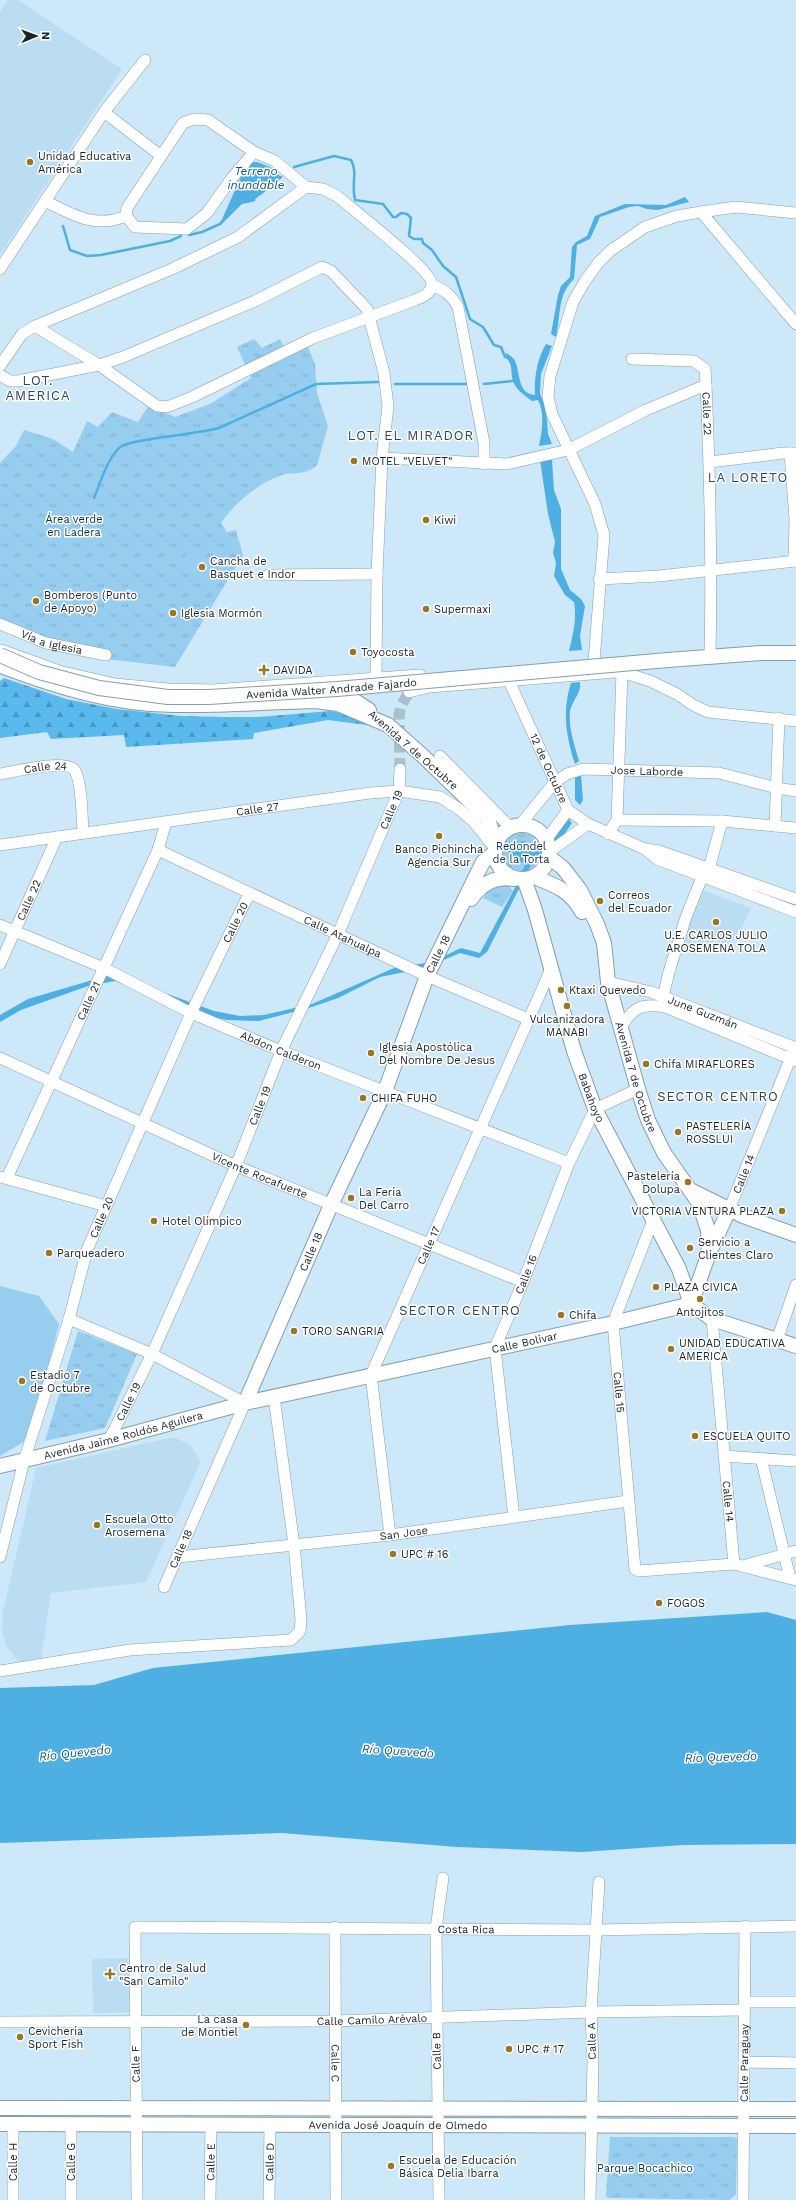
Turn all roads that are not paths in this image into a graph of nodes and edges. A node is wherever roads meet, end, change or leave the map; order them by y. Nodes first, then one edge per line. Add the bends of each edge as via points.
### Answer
1 (145, 60) dead end
2 (104, 112) junction
3 (254, 152) junction
4 (160, 156) junction
5 (306, 187) junction
6 (45, 201) junction
7 (701, 212) junction
8 (796, 213) edge
9 (126, 216) junction
10 (0, 269) edge
11 (432, 285) junction
12 (371, 318) junction
13 (796, 324) edge
14 (35, 326) junction
15 (632, 359) dead end
16 (99, 365) junction
17 (0, 366) edge
18 (0, 375) edge
19 (706, 385) junction
20 (568, 450) junction
21 (793, 453) edge
22 (382, 458) junction
23 (710, 462) junction
24 (484, 464) junction
25 (795, 561) edge
26 (712, 570) junction
27 (377, 574) junction
28 (268, 575) dead end
29 (599, 579) junction
30 (0, 624) edge
31 (0, 650) edge
32 (796, 653) edge
33 (0, 655) edge
34 (106, 655) dead end
35 (710, 657) junction
36 (668, 660) junction
37 (594, 661) junction
38 (0, 663) edge
39 (507, 669) junction
40 (622, 672) junction
41 (430, 674) junction
42 (376, 678) junction
43 (509, 681) junction
44 (337, 689) junction
45 (779, 718) junction
46 (796, 721) edge
47 (388, 725) junction
48 (440, 756) dead end
49 (400, 769) tunnel mouth
50 (619, 769) junction
51 (0, 774) edge
52 (554, 782) junction
53 (777, 788) junction
54 (399, 791) junction
55 (796, 791) edge
56 (568, 810) junction
57 (484, 816) junction
58 (617, 820) junction
59 (722, 821) junction
60 (166, 822) junction
61 (588, 824) junction
62 (775, 826) junction
63 (796, 828) edge
64 (511, 829) junction
65 (83, 832) junction
66 (608, 834) junction
67 (57, 837) junction
68 (0, 846) edge
69 (495, 848) junction
70 (158, 850) junction
71 (548, 850) junction
72 (706, 872) junction
73 (524, 878) junction
74 (249, 894) junction
75 (796, 899) edge
76 (796, 912) edge
77 (457, 916) junction
78 (0, 925) edge
79 (14, 932) junction
80 (338, 934) junction
81 (605, 955) junction
82 (0, 964) edge
83 (104, 968) junction
84 (551, 969) junction
85 (427, 976) junction
86 (608, 982) junction
87 (664, 1002) junction
88 (191, 1013) junction
89 (528, 1019) junction
90 (621, 1027) junction
91 (796, 1047) edge
92 (280, 1050) junction
93 (0, 1058) edge
94 (793, 1060) edge
95 (51, 1081) junction
96 (638, 1090) junction
97 (385, 1091) junction
98 (595, 1109) junction
99 (143, 1122) junction
100 (480, 1128) junction
101 (569, 1163) junction
102 (236, 1166) junction
103 (3, 1178) edge
104 (690, 1190) junction
105 (331, 1205) junction
106 (106, 1206) junction
107 (729, 1210) junction
108 (653, 1220) junction
109 (796, 1235) edge
110 (429, 1243) junction
111 (709, 1253) junction
112 (523, 1282) junction
113 (796, 1285) edge
114 (691, 1304) junction
115 (69, 1319) junction
116 (712, 1319) junction
117 (613, 1323) junction
118 (777, 1340) junction
119 (796, 1346) edge
120 (496, 1348) junction
121 (152, 1354) junction
122 (371, 1375) junction
123 (274, 1397) junction
124 (245, 1402) junction
125 (109, 1440) junction
126 (724, 1456) junction
127 (761, 1458) junction
128 (24, 1461) junction
129 (796, 1462) edge
130 (0, 1466) edge
131 (628, 1502) junction
132 (514, 1517) junction
133 (390, 1535) junction
134 (294, 1545) junction
135 (796, 1551) edge
136 (784, 1554) junction
137 (0, 1557) edge
138 (178, 1557) junction
139 (739, 1565) junction
140 (793, 1579) edge
141 (164, 1587) dead end
142 (0, 1671) edge
143 (443, 1878) dead end
144 (599, 1882) dead end
145 (745, 1926) junction
146 (796, 1926) edge
147 (135, 1927) joint
148 (335, 1927) junction
149 (436, 1928) junction
150 (597, 1930) junction
151 (796, 2002) edge
152 (744, 2006) junction
153 (591, 2012) junction
154 (436, 2018) junction
155 (334, 2021) junction
156 (0, 2022) edge
157 (135, 2022) junction
158 (744, 2062) junction
159 (796, 2063) edge
160 (0, 2108) edge
161 (137, 2108) junction
162 (335, 2108) junction
163 (437, 2108) junction
164 (592, 2108) junction
165 (744, 2109) junction
166 (796, 2109) edge
167 (7, 2124) edge
168 (211, 2124) junction
169 (270, 2124) junction
170 (592, 2124) junction
171 (71, 2125) junction
172 (335, 2125) junction
173 (437, 2125) junction
174 (137, 2126) junction
175 (796, 2126) edge
176 (743, 2127) junction
177 (13, 2200) edge
178 (71, 2200) edge
179 (137, 2200) edge
180 (210, 2200) edge
181 (269, 2200) edge
182 (336, 2200) edge
183 (439, 2200) edge
184 (590, 2200) edge
185 (743, 2200) edge

1 - 2 street
2 - 4 street
2 - 6 street
3 - 4 street via 208,120 194,119 183,123
3 - 5 street via 275,161
3 - 9 street via 207,213 187,229 135,227
4 - 9 street via 127,208
5 - 11 street via 323,189 337,196 416,262 432,279
5 - 14 street via 238,237 172,269
6 - 9 street via 81,219 112,222
6 - 10 street
7 - 8 street via 736,206
7 - 13 street
7 - 20 street via 677,216 645,227 610,251 585,281 573,302 550,376 548,397 552,414
11 - 12 street via 428,293
11 - 24 street via 452,296 458,308 484,443
12 - 16 street via 312,338 218,386 167,407 157,406
12 - 16 street via 367,309 331,271 322,267 254,301
12 - 22 street via 384,373 388,406
14 - 16 street
14 - 17 street via 22,334
15 - 19 street via 694,360 705,369
16 - 18 street via 18,381 10,381
19 - 20 street, Calle 22 via 646,410
19 - 23 street, Calle 22
20 - 24 street, Calle 22 via 507,464
20 - 29 street via 601,520 604,535
21 - 23 street
21 - 25 street
22 - 24 street, Calle 22
22 - 27 street
23 - 26 street, Calle 22
25 - 26 street
26 - 29 street
26 - 35 street, Calle 22
27 - 28 street
27 - 42 street
29 - 37 street
30 - 34 street, Vía a Iglesia via 46,643
31 - 42 street, Avenida Walter Andrade Fajardo via 59,671 115,684 168,689 213,690
32 - 35 main road, Avenida Walter Andrade Fajardo
33 - 44 main road, Avenida Walter Andrade Fajardo, bridge via 39,672 99,688 168,697
35 - 36 main road, Avenida Walter Andrade Fajardo
36 - 37 street, Avenida Walter Andrade Fajardo via 623,658
36 - 40 street, Avenida Walter Andrade Fajardo
36 - 44 main road, Avenida Walter Andrade Fajardo, bridge
37 - 39 street, Avenida Walter Andrade Fajardo
38 - 47 main road, Avenida Walter Andrade Fajardo via 4,667 59,686 129,700 172,705 316,701 338,704
39 - 41 street, Avenida Walter Andrade Fajardo
39 - 43 street, 12 de Octubre
40 - 43 street, Avenida Walter Andrade Fajardo
40 - 45 street via 650,681 708,712
40 - 50 street
41 - 42 street, Avenida Walter Andrade Fajardo
41 - 43 street, Avenida Walter Andrade Fajardo via 421,679 409,692 430,687
43 - 52 street, 12 de Octubre
44 - 47 main road, Avenida 7 de Octubre
45 - 46 street
45 - 53 street
47 - 57 main road, Avenida 7 de Octubre, bridge
48 - 64 street, Avenida 7 de Octubre
49 - 54 street, Calle 19
50 - 52 street, Jose Laborde via 583,769 566,774
50 - 53 street, Jose Laborde via 719,773
50 - 58 street
51 - 65 street, Calle 24 via 58,765 69,765 75,769
52 - 56 street, 12 de Octubre
52 - 64 street, Jose Laborde
53 - 55 street, Jose Laborde
53 - 62 street
54 - 60 street, Calle 27
54 - 69 street, Calle 27 via 440,797 473,821
54 - 80 street, Calle 19
56 - 61 street, 12 de Octubre
56 - 71 street
57 - 64 main road, Avenida 7 de Octubre
57 - 69 main road, Avenida 7 de Octubre via 492,828
58 - 59 street
58 - 66 street
59 - 62 street
59 - 72 street
60 - 65 street, Calle 27
60 - 70 street, Calle 21
61 - 66 street, 12 de Octubre
61 - 71 street
62 - 63 street
64 - 69 main road
64 - 71 main road via 535,829
65 - 67 street, Calle 27
66 - 72 street, 12 de Octubre via 645,849 657,859
67 - 68 street, Calle 27
67 - 79 street, Calle 22
69 - 73 main road via 500,868
69 - 77 main road, Calle 18 via 483,862
70 - 74 street, Calle Atahualpa
70 - 83 street, Calle 21
71 - 73 main road via 541,872
71 - 81 main road, Avenida 7 de Octubre via 586,900 604,943
72 - 75 street, 12 de Octubre
72 - 76 street, 12 de Octubre
72 - 87 street via 686,917
73 - 77 main road, Calle 18 via 496,878 482,885
73 - 81 main road, Avenida 7 de Octubre via 559,886 573,897
73 - 84 main road, Babahoyo
74 - 80 street, Calle Atahualpa
74 - 88 street, Calle 20
77 - 85 main road, Calle 18
78 - 79 street, Abdon Calderon
79 - 82 street, Calle 22
79 - 83 street, Abdon Calderon
80 - 85 street, Calle Atahualpa
80 - 92 street, Calle 19
81 - 86 main road, Avenida 7 de Octubre
83 - 88 street, Abdon Calderon
83 - 95 street, Calle 21
84 - 89 street, Calle 17
84 - 98 main road, Babahoyo via 574,1051
85 - 89 street, Calle Atahualpa
85 - 97 main road, Calle 18
86 - 87 street, June Guzmán
86 - 90 main road, Avenida 7 de Octubre
87 - 90 street, June Guzmán via 635,1009
87 - 91 street, June Guzmán
87 - 94 street, June Guzmán
88 - 92 street, Abdon Calderon
88 - 99 street, Calle 20
89 - 100 street, Calle 17
90 - 96 main road, Avenida 7 de Octubre
91 - 94 street, Calle 14
92 - 97 street, Abdon Calderon
92 - 102 street, Calle 19
93 - 95 street, Vicente Rocafuerte
94 - 107 street, Calle 14
95 - 99 street, Vicente Rocafuerte
95 - 103 street, Calle 21
96 - 98 street
96 - 104 main road, Avenida 7 de Octubre via 648,1120 661,1146
97 - 100 street, Abdon Calderon
97 - 105 main road, Calle 18
98 - 101 street, Calle 16
98 - 108 main road, Babahoyo
99 - 102 street, Vicente Rocafuerte
99 - 106 street, Calle 20
100 - 101 street, Abdon Calderon
100 - 110 street, Calle 17
101 - 112 street, Calle 16
102 - 105 street, Vicente Rocafuerte
102 - 121 street, Calle 19
103 - 106 street
104 - 107 main road, Avenida 7 de Octubre
104 - 111 main road, Avenida 7 de Octubre via 705,1218
105 - 110 street, Vicente Rocafuerte
105 - 124 main road, Calle 18
106 - 115 street, Calle 20 via 87,1250
107 - 109 main road, Avenida 7 de Octubre
107 - 111 main road, Calle 14
108 - 114 main road, Babahoyo via 679,1269
108 - 117 street, Calle 15
110 - 112 street, Vicente Rocafuerte
110 - 122 street, Calle 17
111 - 114 main road, Calle 14
112 - 120 street, Calle 16
113 - 118 street
114 - 116 main road
114 - 117 main road, Calle Bolivar
115 - 121 street
115 - 128 street, Calle 20
116 - 118 main road
116 - 126 street, Calle 14
117 - 120 main road, Calle Bolivar
117 - 131 street, Calle 15
118 - 119 main road
120 - 122 main road, Calle Bolivar
120 - 132 street, Calle 16
121 - 124 street
121 - 125 street, Calle 19
122 - 123 main road, Calle Bolivar
122 - 133 street
123 - 124 main road, Calle Bolivar
123 - 134 street
124 - 125 main road, Avenida Jaime Roldós Aguilera
124 - 138 street, Calle 18
125 - 128 main road, Avenida Jaime Roldós Aguilera
126 - 127 street
126 - 139 street, Calle 14
127 - 129 street
127 - 136 street
128 - 130 main road, Avenida Jaime Roldós Aguilera
128 - 137 street, Calle 20
131 - 132 street, San Jose
131 - 139 street, Calle 15 via 636,1571
132 - 133 street, San Jose
133 - 134 street, San Jose
134 - 138 street, San Jose
134 - 142 street via 301,1620 300,1631 291,1640 130,1650
135 - 136 street
136 - 139 street
136 - 140 street
138 - 141 street, Calle 18
139 - 140 street
143 - 149 street, Calle B
144 - 150 street, Calle A
145 - 146 street, Costa Rica
145 - 150 street, Costa Rica
145 - 152 street, Calle Paraguay
147 - 148 street, Costa Rica
147 - 157 street, Calle F
148 - 149 street, Costa Rica
148 - 155 street, Calle C
149 - 150 street, Costa Rica
149 - 154 street, Calle B
150 - 153 street, Calle A
151 - 152 street, Calle Camilo Arévalo
152 - 153 street, Calle Camilo Arévalo
152 - 158 street, Calle Paraguay
153 - 154 street, Calle Camilo Arévalo
153 - 164 street, Calle A
154 - 155 street, Calle Camilo Arévalo
154 - 163 street, Calle B
155 - 157 street, Calle Camilo Arévalo
155 - 162 street, Calle C
156 - 157 street, Calle Camilo Arévalo
157 - 161 street, Calle F
158 - 159 street
158 - 165 street, Calle Paraguay
160 - 161 main road, Avenida José Joaquín de Olmedo
161 - 162 main road, Avenida José Joaquín de Olmedo
161 - 174 street, Calle F
162 - 163 main road, Avenida José Joaquín de Olmedo
162 - 172 street, Calle C
163 - 164 main road, Avenida José Joaquín de Olmedo
163 - 173 street, Calle B
164 - 165 main road, Avenida José Joaquín de Olmedo
164 - 170 street, Calle A
165 - 166 main road, Avenida José Joaquín de Olmedo
165 - 176 street, Calle Paraguay
167 - 171 main road, Avenida José Joaquín de Olmedo
167 - 177 street, Calle H
168 - 169 main road, Avenida José Joaquín de Olmedo
168 - 174 main road, Avenida José Joaquín de Olmedo
168 - 180 street, Calle E
169 - 172 main road, Avenida José Joaquín de Olmedo
169 - 181 street, Calle D
170 - 173 main road, Avenida José Joaquín de Olmedo
170 - 176 main road, Avenida José Joaquín de Olmedo
170 - 184 street, Calle A
171 - 174 main road, Avenida José Joaquín de Olmedo
171 - 178 street, Calle G
172 - 173 main road, Avenida José Joaquín de Olmedo
172 - 182 street, Calle C
173 - 183 street, Calle B
174 - 179 street, Calle F
175 - 176 main road, Avenida José Joaquín de Olmedo
176 - 185 street, Calle Paraguay

